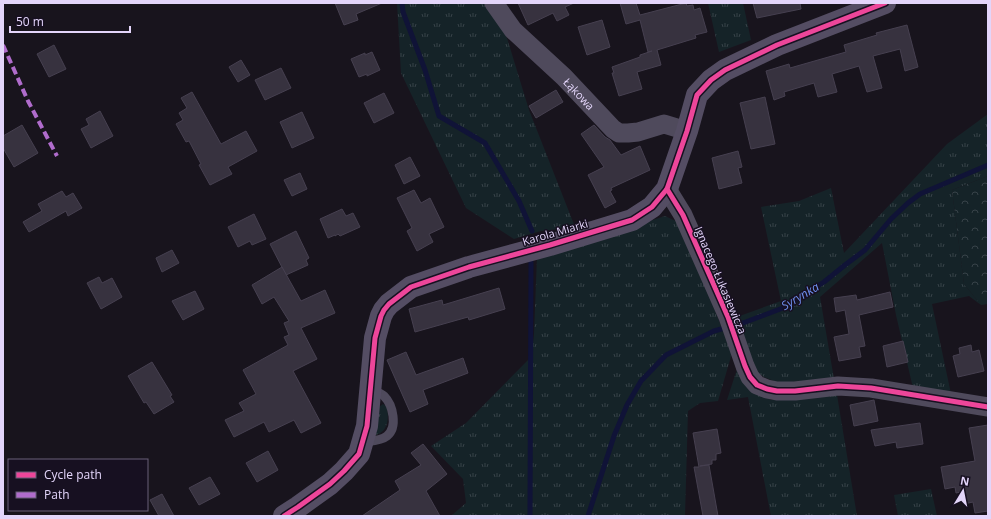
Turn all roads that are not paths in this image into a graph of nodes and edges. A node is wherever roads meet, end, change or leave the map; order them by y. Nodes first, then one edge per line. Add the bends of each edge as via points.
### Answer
1 (494, 3) edge
2 (885, 3) edge
3 (686, 130) junction
4 (667, 189) junction
5 (988, 408) edge
6 (284, 516) edge

1 - 3 street, Łąkowa via 513,30 564,77 613,130 619,133 638,132 664,124
2 - 3 street, Karola Miarki via 777,46 725,70 696,96
3 - 4 street, Karola Miarki
4 - 5 street, Ignacego Łukasiewicza via 683,215 728,318 745,366 757,385 777,391 838,386 871,388
4 - 6 street, Karola Miarki via 652,207 632,220 469,267 411,287 389,304 381,316 375,338 367,426 359,454 330,484

